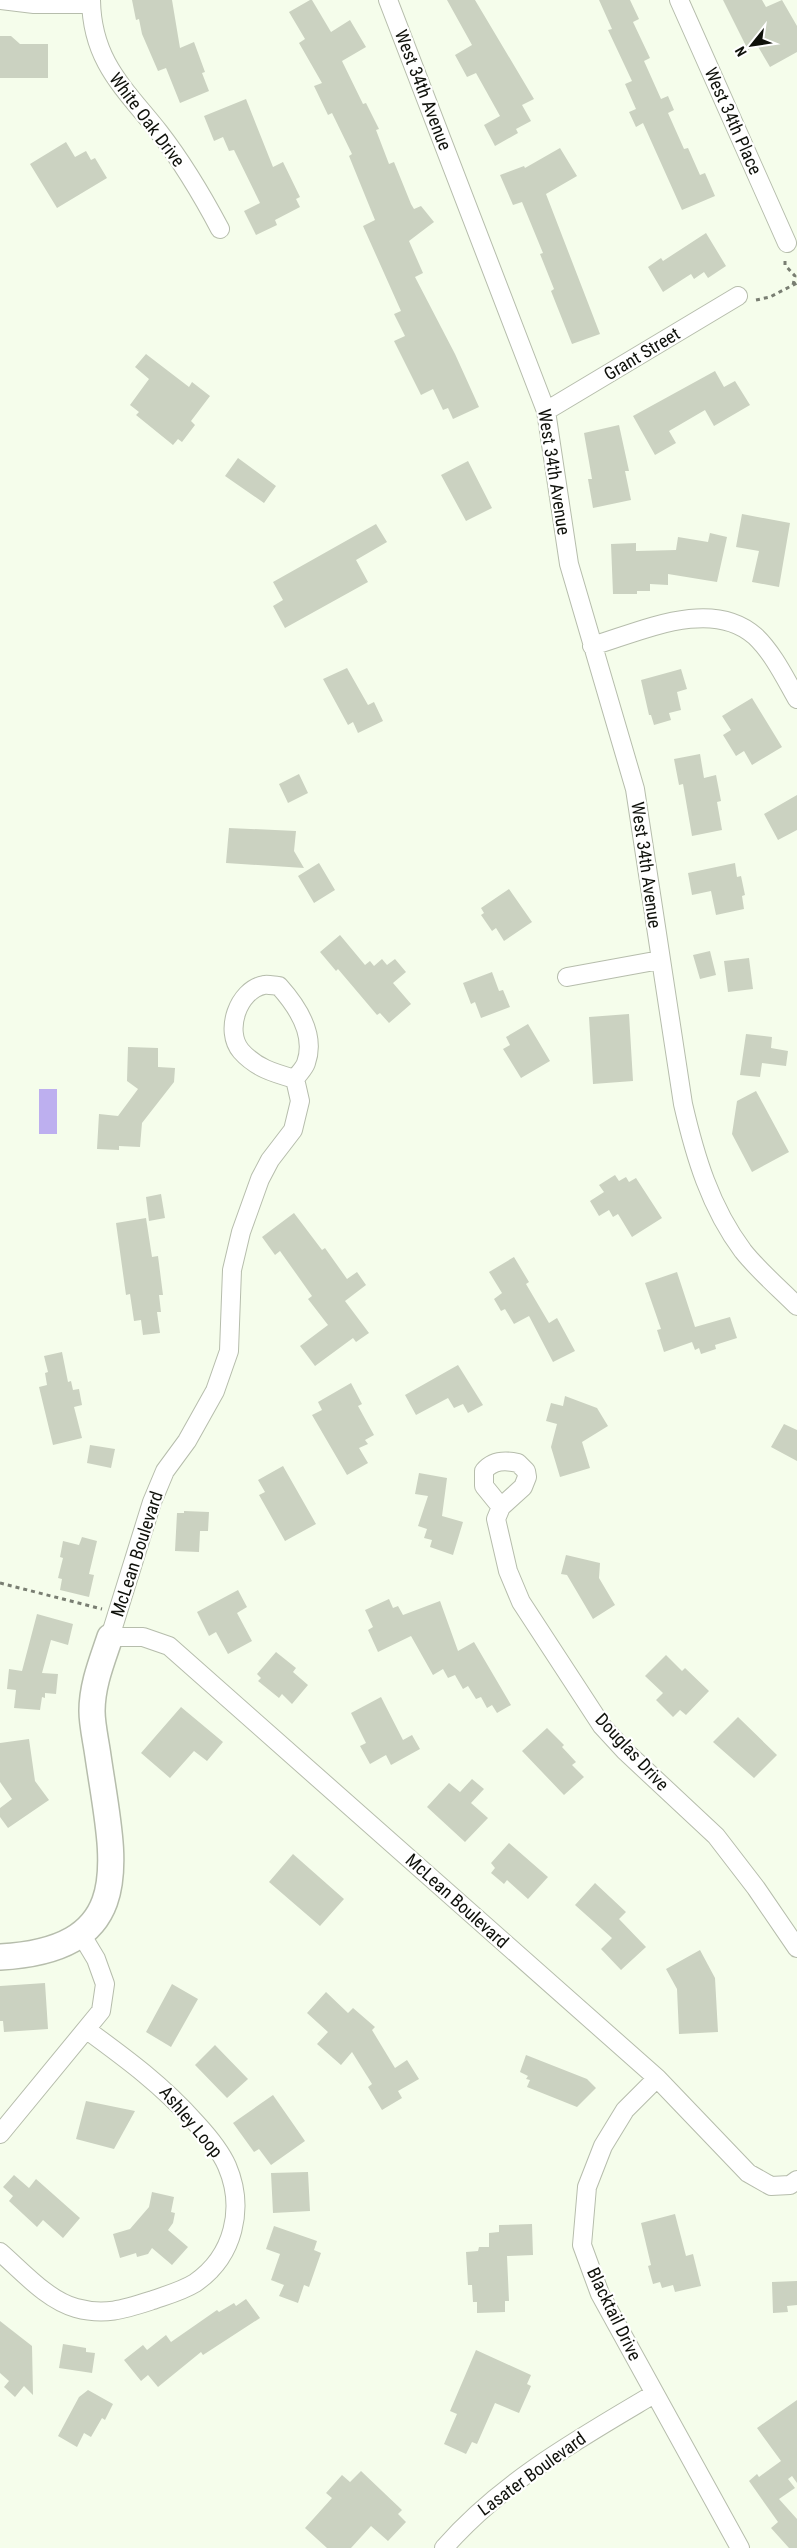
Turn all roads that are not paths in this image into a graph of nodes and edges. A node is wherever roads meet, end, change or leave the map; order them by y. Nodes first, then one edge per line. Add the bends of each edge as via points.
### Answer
1 (0, 0) edge
2 (388, 0) edge
3 (679, 0) edge
4 (91, 2) edge
5 (220, 229) dead end
6 (788, 242) road end
7 (738, 296) road end
8 (546, 411) junction
9 (592, 646) junction
10 (797, 699) edge
11 (660, 960) junction
12 (567, 977) dead end
13 (295, 1079) junction
14 (797, 1306) edge
15 (501, 1507) dead end
16 (110, 1637) junction
17 (81, 1934) junction
18 (797, 1948) edge
19 (0, 1958) edge
20 (87, 2030) junction
21 (657, 2078) junction
22 (0, 2134) edge
23 (794, 2182) edge
24 (0, 2252) edge
25 (654, 2394) junction
26 (444, 2548) edge
27 (740, 2548) edge

1 - 4 street, White Oak Drive via 34,4
2 - 8 street, West 34th Avenue
3 - 6 street, West 34th Place
4 - 5 street, White Oak Drive via 92,25 108,68 182,164
7 - 8 street, Grant Street
8 - 9 street, West 34th Avenue via 568,564
9 - 10 street via 684,619 709,616 732,622 754,636 774,660
9 - 11 street, West 34th Avenue via 634,789
11 - 12 street
11 - 14 street, West 34th Avenue via 682,1104 706,1186 744,1252
13 - 13 street via 261,1068 240,1050 233,1032 236,1012 248,993 264,985 279,986 304,1021 308,1049 306,1064
13 - 16 street, McLean Boulevard via 300,1102 293,1130 270,1160 256,1186 241,1232 232,1270 229,1351 215,1392 187,1441 165,1471 152,1502
15 - 18 street, Douglas Drive via 496,1519 500,1542 521,1602 602,1726 716,1836
16 - 17 street, McLean Boulevard via 94,1687 92,1712 110,1843 111,1881 97,1918
16 - 21 street, McLean Boulevard via 143,1637 169,1646
17 - 19 street, McLean Boulevard via 47,1952
17 - 20 street via 96,1958 105,1984 101,2011
20 - 22 street
20 - 24 street, Ashley Loop via 152,2078 211,2140 227,2165 234,2188 237,2212 232,2236 224,2255 195,2283 121,2311 97,2312 74,2307 53,2296
21 - 23 street, McLean Boulevard via 748,2173 772,2186
21 - 25 street, Blacktail Drive via 625,2110 603,2146 587,2187 582,2245 600,2294
25 - 26 street, Lasater Boulevard via 556,2452 465,2524
25 - 27 street, Blacktail Drive

